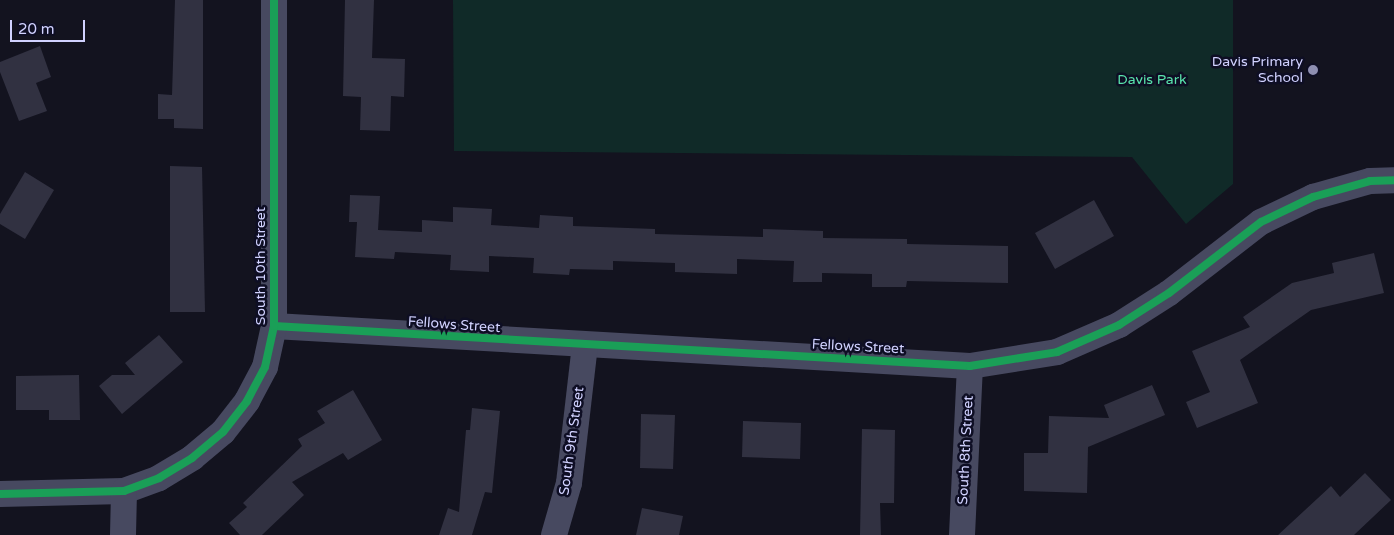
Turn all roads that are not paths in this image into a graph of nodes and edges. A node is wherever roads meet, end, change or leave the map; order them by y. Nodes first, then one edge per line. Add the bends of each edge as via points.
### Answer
1 (274, 0) edge
2 (1394, 180) edge
3 (274, 326) junction
4 (585, 345) junction
5 (970, 366) junction
6 (124, 491) junction
7 (0, 494) edge
8 (123, 535) edge
9 (554, 535) edge
10 (962, 535) edge

1 - 3 street, South 10th Street
2 - 5 street, Fellows Street via 1370,181 1313,197 1261,222 1153,304 1119,325 1058,352
3 - 4 street, Fellows Street
3 - 6 street, South 10th Street via 265,367 223,432 159,478
4 - 5 street, Fellows Street
4 - 9 street, South 9th Street via 569,483
5 - 10 street, South 8th Street
6 - 7 street, South 10th Street
6 - 8 street

